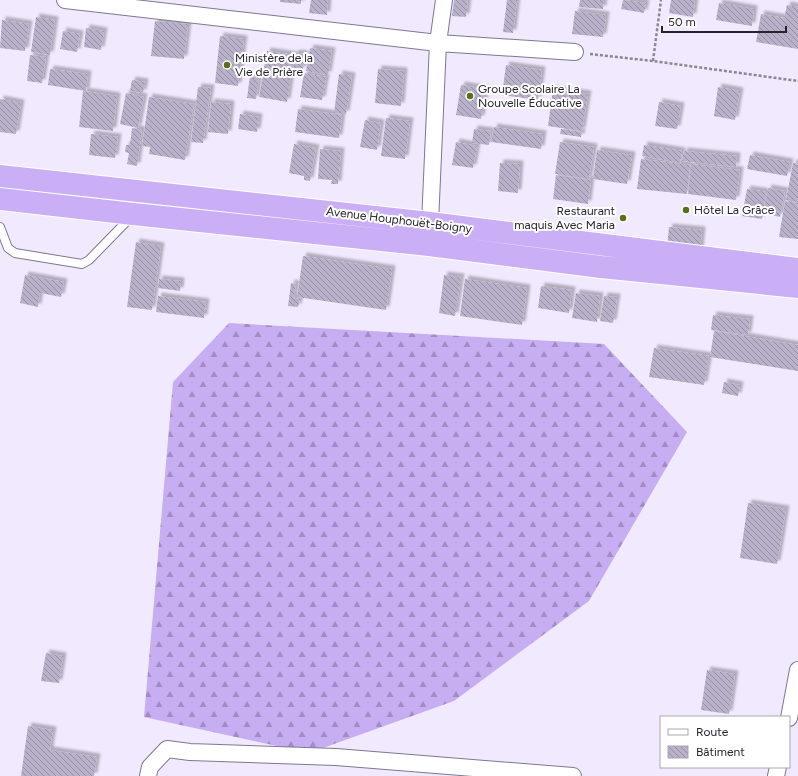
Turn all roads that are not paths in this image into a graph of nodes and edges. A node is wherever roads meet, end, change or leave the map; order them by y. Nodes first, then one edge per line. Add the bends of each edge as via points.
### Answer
1 (65, 0) edge
2 (444, 0) edge
3 (438, 43) junction
4 (575, 52) road end
5 (0, 176) edge
6 (0, 199) edge
7 (133, 214) junction
8 (430, 223) junction
9 (0, 227) edge
10 (798, 269) edge
11 (798, 287) edge
12 (797, 679) edge
13 (789, 716) edge
14 (148, 776) edge
15 (573, 776) edge

1 - 3 street
2 - 3 street
3 - 4 street
3 - 8 street
5 - 8 highway, Avenue Houphouët-Boigny
6 - 7 highway, Avenue Houphouët-Boigny
7 - 9 lane via 89,260 82,264 15,253 8,248
7 - 11 highway, Avenue Houphouët-Boigny
8 - 10 highway, Avenue Houphouët-Boigny
12 - 13 street
14 - 15 street via 150,768 167,749 336,757

